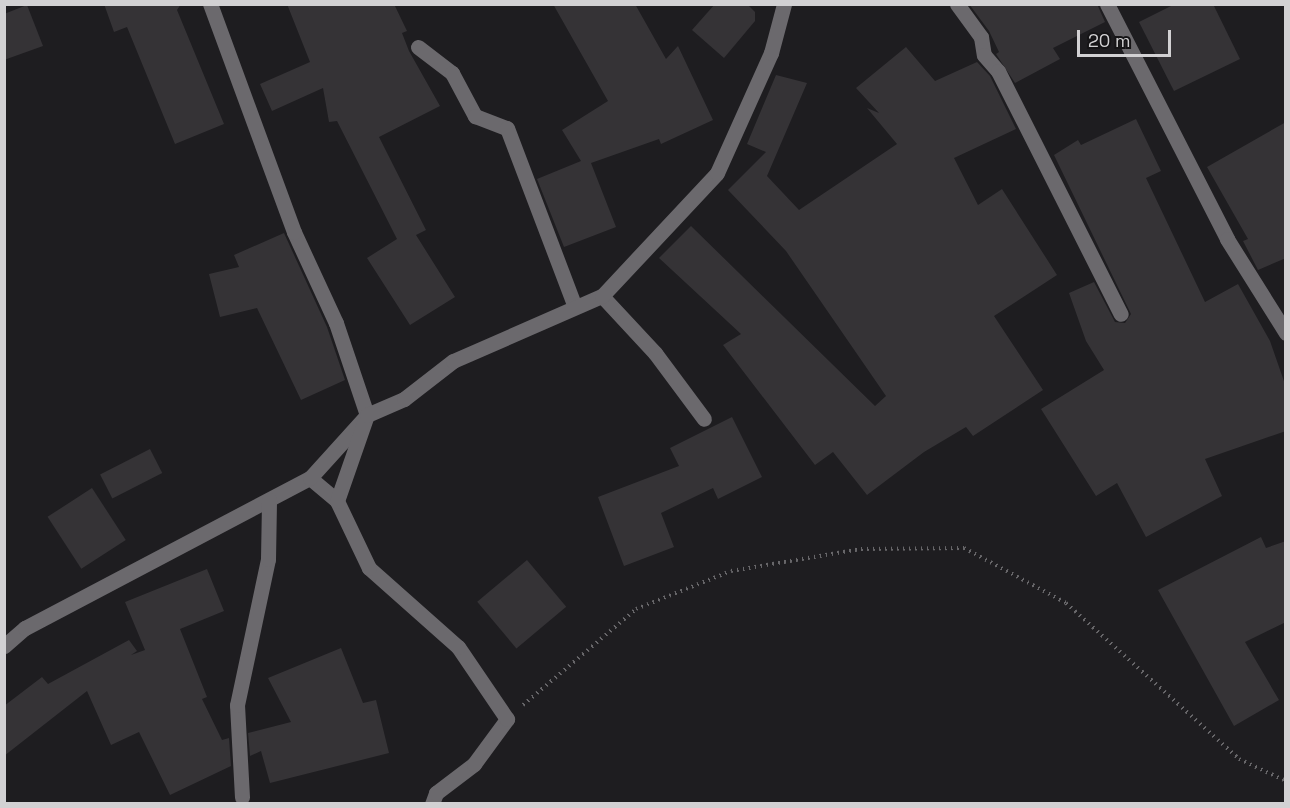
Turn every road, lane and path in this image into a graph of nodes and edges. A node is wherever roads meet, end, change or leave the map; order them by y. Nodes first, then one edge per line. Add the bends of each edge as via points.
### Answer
1 (210, 4) edge
2 (784, 4) edge
3 (957, 4) edge
4 (1107, 4) edge
5 (418, 47) dead end
6 (602, 296) junction
7 (575, 308) junction
8 (1121, 314) dead end
9 (1286, 333) edge
10 (367, 415) junction
11 (704, 419) dead end
12 (310, 478) junction
13 (268, 500) junction
14 (337, 501) junction
15 (4, 646) edge
16 (507, 719) junction
17 (1286, 781) edge
18 (242, 797) dead end
19 (434, 798) edge
20 (422, 804) edge

1 - 10 street via 294,232 336,323
2 - 6 street via 771,53 717,173
3 - 8 street via 981,38 984,55 998,71
4 - 9 street via 1227,239
5 - 7 street via 452,73 475,116 507,129
6 - 7 street
6 - 11 street via 655,353
7 - 10 street via 453,361 404,399
10 - 12 street
10 - 14 street
12 - 13 street
12 - 14 street
13 - 15 street via 25,628
13 - 18 street via 268,559 237,705
14 - 16 street via 369,568 458,647
16 - 17 path via 636,609 731,571 861,549 964,548 1066,603 1239,759
16 - 19 street via 474,764
19 - 20 street

